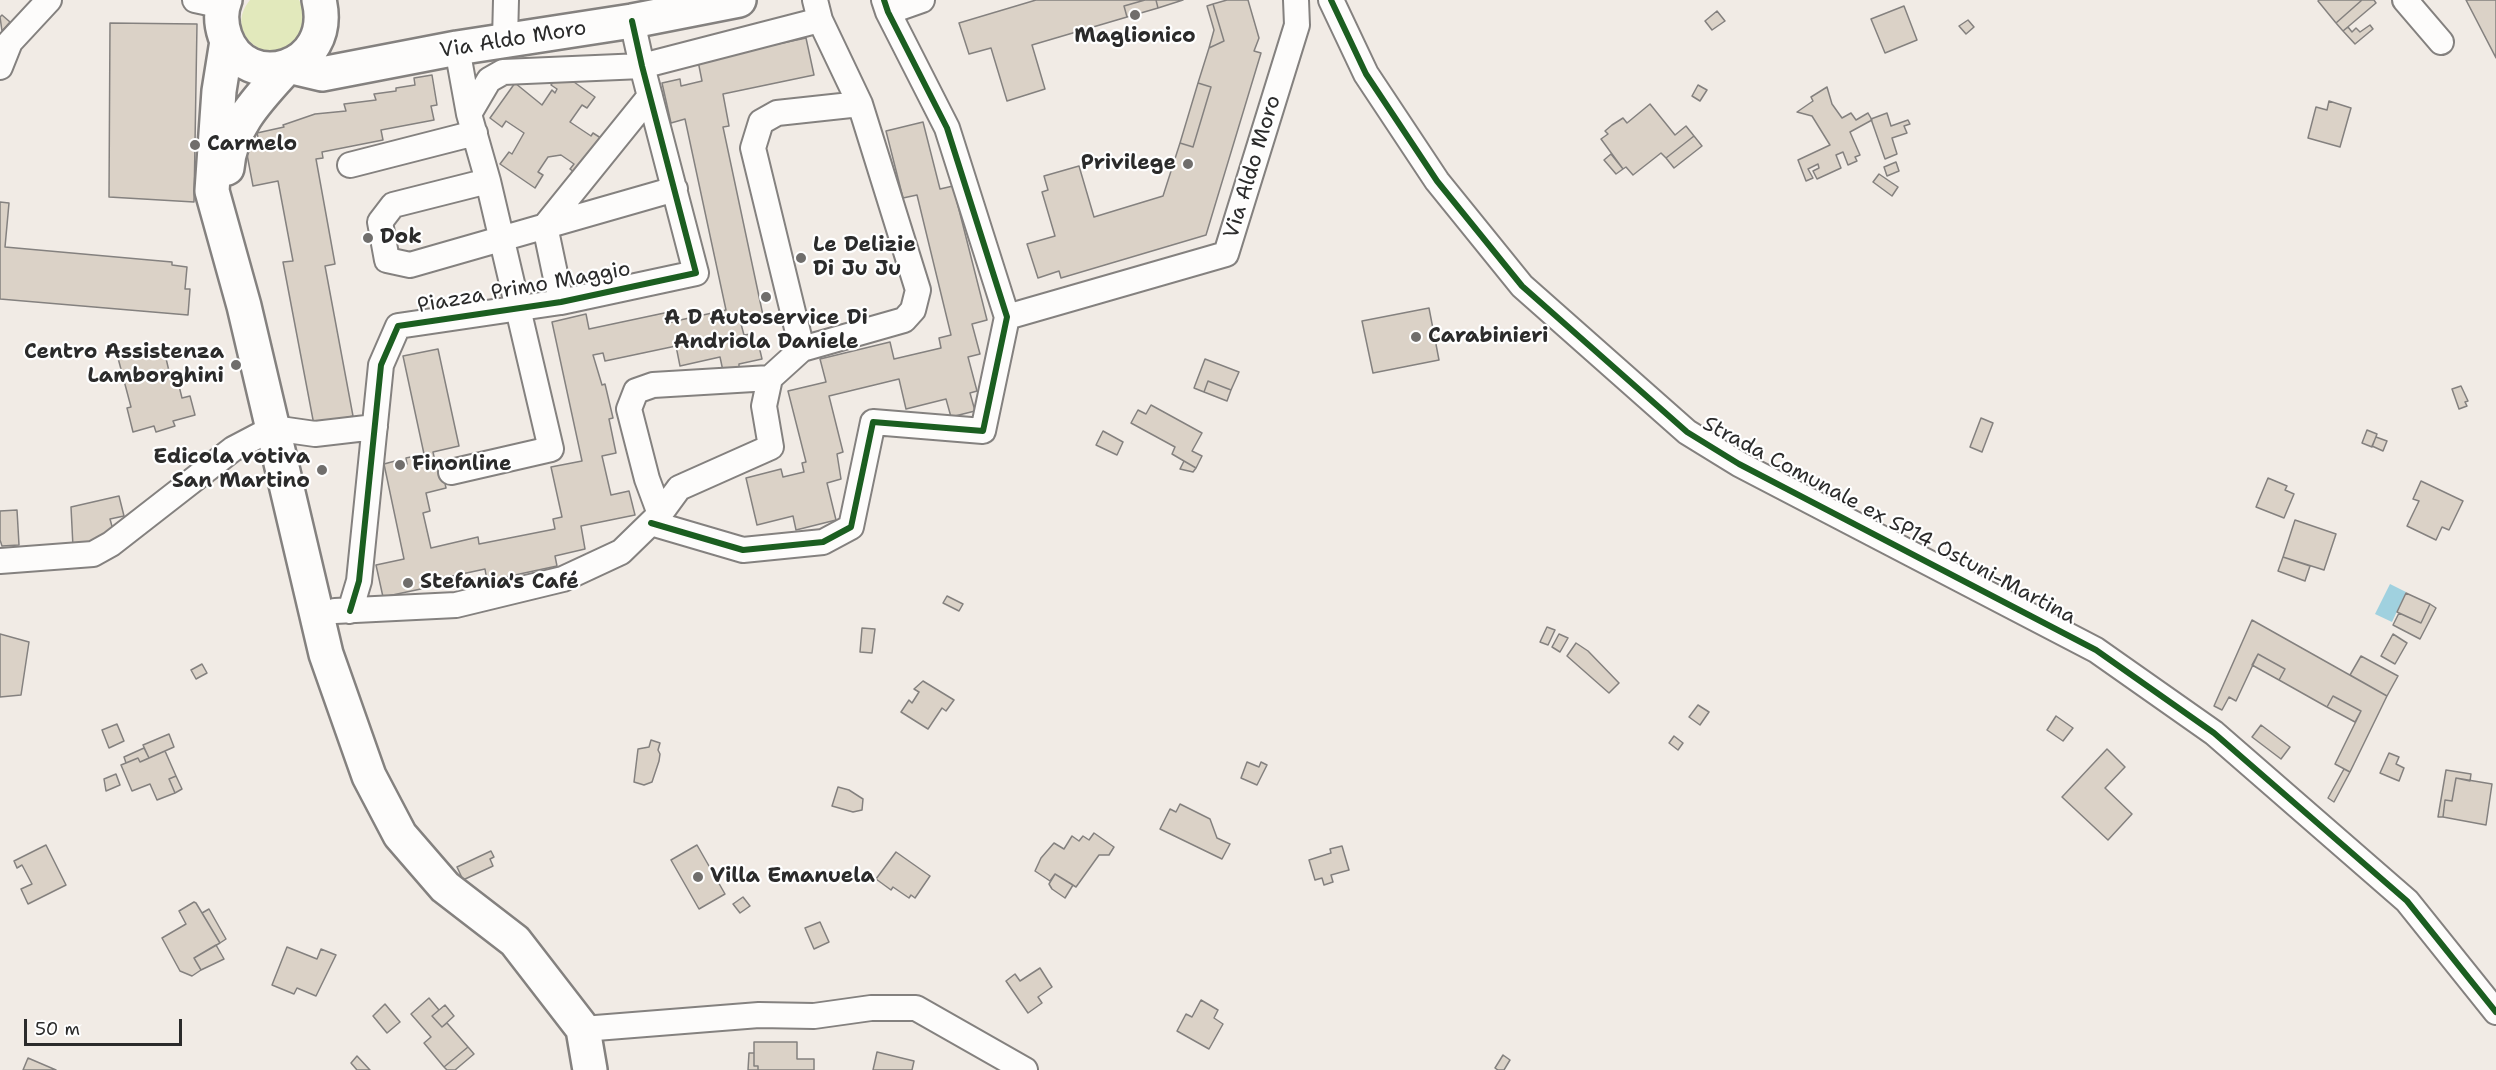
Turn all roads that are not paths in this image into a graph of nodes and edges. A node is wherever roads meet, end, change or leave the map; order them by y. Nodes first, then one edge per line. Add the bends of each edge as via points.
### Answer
1 (49, 0) edge
2 (319, 0) edge
3 (506, 0) edge
4 (739, 0) edge
5 (922, 0) edge
6 (1296, 0) edge
7 (1333, 0) edge
8 (2405, 0) edge
9 (214, 2) edge
10 (886, 6) edge
11 (818, 10) edge
12 (632, 21) junction
13 (505, 40) junction
14 (226, 41) junction
15 (2440, 42) dead end
16 (457, 48) junction
17 (288, 66) junction
18 (642, 66) junction
19 (0, 67) edge
20 (650, 96) junction
21 (860, 104) junction
22 (472, 124) junction
23 (350, 165) dead end
24 (488, 181) junction
25 (675, 189) junction
26 (545, 226) junction
27 (222, 229) junction
28 (501, 238) junction
29 (561, 302) junction
30 (518, 308) junction
31 (1007, 316) junction
32 (802, 349) junction
33 (770, 378) junction
34 (375, 427) junction
35 (273, 428) junction
36 (451, 472) dead end
37 (656, 518) junction
38 (0, 561) edge
39 (350, 611) junction
40 (317, 612) junction
41 (2496, 1012) edge
42 (583, 1029) junction
43 (590, 1070) edge
44 (1025, 1070) edge

1 - 19 street via 10,42
2 - 17 main road via 321,30 314,46
3 - 13 street
4 - 12 main road, Via Aldo Moro
5 - 10 street
6 - 31 street, Via Aldo Moro via 1297,25 1226,254
7 - 41 street, Strada Comunale ex SP14 Ostuni-Martina via 1366,74 1437,181 1522,286 1613,368 1687,432 1739,464 2096,650 2214,733 2407,901
8 - 15 street
9 - 14 main road
10 - 31 street via 947,128
11 - 18 street
11 - 21 street
12 - 13 main road, Via Aldo Moro
12 - 18 street, Piazza Primo Maggio
13 - 16 main road, Via Aldo Moro
14 - 17 main road, Via Aldo Moro via 252,65 274,69
14 - 27 main road via 212,190
16 - 17 main road, Via Aldo Moro via 322,74
16 - 22 street, Piazza Primo Maggio
17 - 27 main road via 240,124 227,158
18 - 20 street, Piazza Primo Maggio
18 - 22 street via 503,72 489,80
20 - 25 street, Piazza Primo Maggio
20 - 26 street
21 - 32 street via 918,290 913,310 904,320
21 - 32 street via 777,113 760,122 753,148
22 - 23 street
22 - 24 street, Piazza Primo Maggio
24 - 28 street, Piazza Primo Maggio
24 - 28 street via 393,205 380,222 387,260 410,266
25 - 26 street
25 - 29 street, Piazza Primo Maggio via 696,273
26 - 28 street
26 - 29 street
27 - 35 main road
28 - 30 street, Piazza Primo Maggio
29 - 30 street, Piazza Primo Maggio
30 - 34 street, Piazza Primo Maggio via 398,326 381,365
30 - 36 street, Piazza Primo Maggio via 551,449
31 - 37 street via 983,431 873,422 851,527 823,542 743,550
32 - 33 street
33 - 37 street via 764,406 771,447 680,488
33 - 37 street via 653,385 636,391 629,409
34 - 35 street via 315,434
34 - 39 street, Piazza Primo Maggio via 359,580
35 - 38 street via 233,449 93,554
35 - 40 main road
37 - 39 street via 621,552 563,579 456,605
39 - 40 street
40 - 42 main road via 326,654 369,776 400,835 446,887 515,941
42 - 43 main road
42 - 44 street via 916,1008

